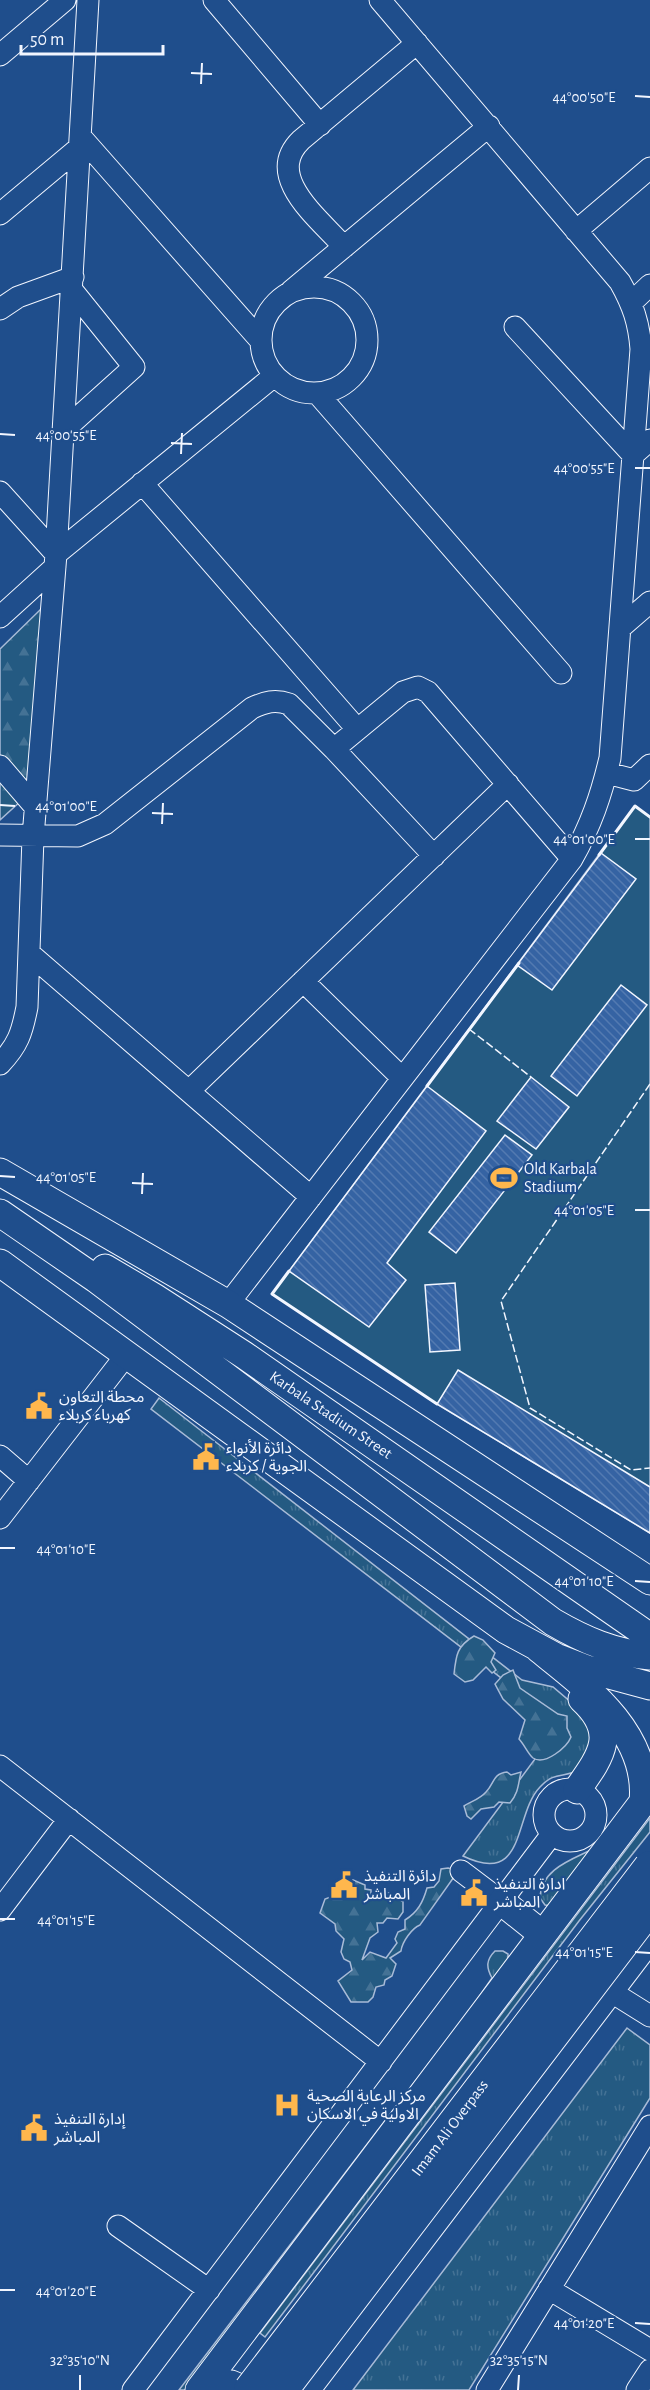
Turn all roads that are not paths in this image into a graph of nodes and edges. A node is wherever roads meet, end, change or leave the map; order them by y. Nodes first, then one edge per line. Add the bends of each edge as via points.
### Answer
1 (65, 0) edge
2 (88, 0) edge
3 (214, 0) edge
4 (380, 0) edge
5 (417, 43) junction
6 (0, 55) edge
7 (320, 125) junction
8 (489, 126) junction
9 (81, 142) junction
10 (650, 168) edge
11 (0, 214) edge
12 (576, 231) junction
13 (344, 247) junction
14 (72, 283) junction
15 (650, 285) edge
16 (290, 292) junction
17 (632, 302) junction
18 (0, 309) edge
19 (515, 327) dead end
20 (260, 340) junction
21 (274, 376) junction
22 (317, 393) junction
23 (64, 430) junction
24 (650, 440) edge
25 (633, 455) junction
26 (142, 483) junction
27 (0, 492) edge
28 (56, 560) junction
29 (650, 602) edge
30 (0, 617) edge
31 (620, 628) junction
32 (561, 673) dead end
33 (357, 729) junction
34 (333, 749) junction
35 (650, 765) edge
36 (0, 766) edge
37 (606, 773) junction
38 (508, 784) junction
39 (642, 785) edge
40 (36, 808) junction
41 (0, 835) edge
42 (33, 837) junction
43 (434, 856) junction
44 (572, 859) junction
45 (30, 954) junction
46 (303, 981) junction
47 (0, 1064) edge
48 (402, 1078) junction
49 (189, 1091) junction
50 (0, 1172) edge
51 (311, 1197) junction
52 (0, 1213) edge
53 (0, 1263) edge
54 (228, 1304) junction
55 (127, 1354) junction
56 (0, 1456) edge
57 (29, 1480) junction
58 (0, 1518) edge
59 (650, 1581) edge
60 (506, 1630) junction
61 (650, 1637) edge
62 (539, 1649) junction
63 (650, 1656) edge
64 (650, 1686) edge
65 (0, 1766) edge
66 (577, 1790) junction
67 (69, 1819) junction
68 (552, 1834) junction
69 (650, 1866) edge
70 (461, 1871) dead end
71 (502, 1902) junction
72 (650, 1907) edge
73 (0, 1910) edge
74 (542, 1934) junction
75 (650, 1938) edge
76 (610, 1990) junction
77 (650, 2016) edge
78 (381, 2062) junction
79 (650, 2126) edge
80 (118, 2226) dead end
81 (549, 2289) junction
82 (209, 2290) junction
83 (248, 2326) junction
84 (650, 2350) edge
85 (650, 2370) edge
86 (310, 2384) edge
87 (201, 2387) edge
88 (134, 2390) edge
89 (245, 2390) edge
90 (250, 2390) edge
91 (282, 2390) edge
92 (487, 2390) edge
93 (637, 2390) edge

1 - 6 street
2 - 9 street
3 - 7 street
4 - 5 street
5 - 7 street
5 - 8 street
7 - 13 street via 292,152 289,180
8 - 12 street
8 - 13 street
9 - 11 street
9 - 14 street
9 - 20 street
10 - 12 street
12 - 17 street
13 - 16 street
14 - 18 street via 18,297
14 - 23 street
14 - 23 street via 134,367
15 - 17 street
16 - 20 street via 274,304 264,320
16 - 22 street via 309,287 329,289 346,297 359,312 366,331 366,350 359,369 345,383
17 - 25 street via 639,322 641,349
19 - 25 street
20 - 21 street via 264,359
21 - 22 street via 289,388
21 - 26 street
22 - 32 street
23 - 28 street
24 - 25 street
25 - 31 street
26 - 28 street
26 - 33 street
27 - 28 street
28 - 30 street
28 - 40 street
29 - 31 street
31 - 37 street
33 - 34 street
33 - 38 street via 403,692 418,687 428,692
34 - 42 street via 289,704 267,702 252,708 105,824 78,836
34 - 43 street
35 - 39 street
36 - 40 street
37 - 39 street
37 - 44 street via 590,827
38 - 43 street
38 - 44 street
40 - 42 street
41 - 42 street
42 - 45 street
43 - 46 street
44 - 48 street
45 - 47 street via 22,1032
45 - 49 street
46 - 48 street
46 - 49 street
48 - 51 street
49 - 51 street
50 - 54 main road
51 - 54 street
52 - 61 main road, Karbala Stadium Street via 118,1275 244,1355
52 - 63 main road via 96,1279 553,1622 602,1647
53 - 55 main road
54 - 59 main road
55 - 57 street
55 - 60 main road
56 - 57 street
57 - 58 street
60 - 62 main road
60 - 66 main road via 592,1708 601,1722 603,1745
62 - 64 main road via 587,1669
62 - 74 main road via 620,1717 633,1734 648,1773 645,1795 637,1812
65 - 67 street
66 - 68 street via 560,1790 547,1802 544,1819
66 - 68 street via 595,1807 594,1824 576,1840
67 - 73 street
67 - 78 street
68 - 71 street
69 - 90 highway, Imam Ali Overpass, bridge
70 - 71 street
71 - 74 main road
71 - 78 street
72 - 91 highway, Imam Ali Overpass, bridge
74 - 83 main road
75 - 76 main road
76 - 77 street
76 - 86 main road
78 - 82 street
79 - 81 street
80 - 82 street
81 - 84 street
81 - 92 street
82 - 88 street
83 - 86 main road via 248,2341 260,2368 285,2382
83 - 87 main road
85 - 93 street
87 - 89 main road via 231,2384

